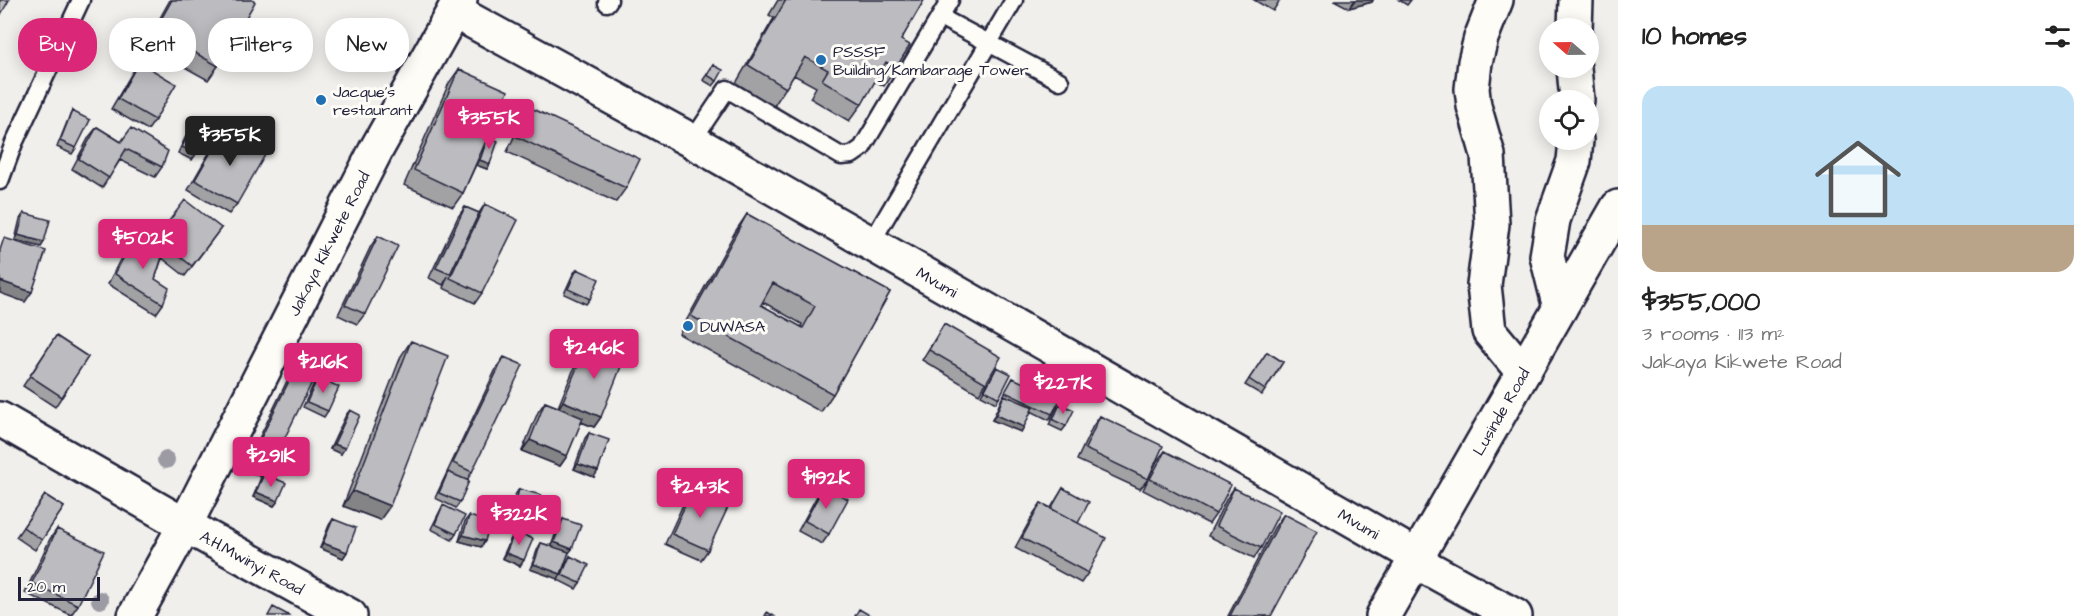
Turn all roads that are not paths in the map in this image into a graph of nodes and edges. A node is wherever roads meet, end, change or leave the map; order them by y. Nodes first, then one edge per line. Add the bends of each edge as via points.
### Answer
1 (81, 0) edge
2 (950, 0) edge
3 (1014, 0) edge
4 (1496, 0) edge
5 (1576, 0) edge
6 (457, 5) edge
7 (940, 17) junction
8 (1575, 18) edge
9 (989, 43) junction
10 (1060, 81) dead end
11 (692, 141) junction
12 (1575, 150) edge
13 (0, 181) edge
14 (1618, 207) edge
15 (871, 243) junction
16 (1560, 308) junction
17 (1523, 372) junction
18 (0, 419) edge
19 (185, 525) junction
20 (1415, 558) junction
21 (135, 616) edge
22 (350, 616) edge
23 (1383, 616) edge
24 (1515, 616) edge

1 - 13 lane
2 - 7 lane
3 - 9 lane
4 - 17 street via 1481,38 1472,89 1488,155 1492,224 1484,285 1489,331
5 - 8 street
6 - 11 street, Mvumi
6 - 19 street, Jakaya Kikwete Road via 376,150
7 - 9 lane
7 - 11 lane via 862,148 852,155 842,156 727,89
9 - 10 lane
9 - 15 lane
11 - 15 street, Mvumi
12 - 16 street via 1553,220 1547,256
14 - 16 street, Lusinde Road
15 - 20 street, Mvumi
16 - 17 street, Lusinde Road
17 - 20 street, Lusinde Road
18 - 19 street, A.H.Mwinyi Road
19 - 21 street, Jakaya Kikwete Road
19 - 22 street, A.H.Mwinyi Road
20 - 23 street, Lusinde Road
20 - 24 street, Mvumi

